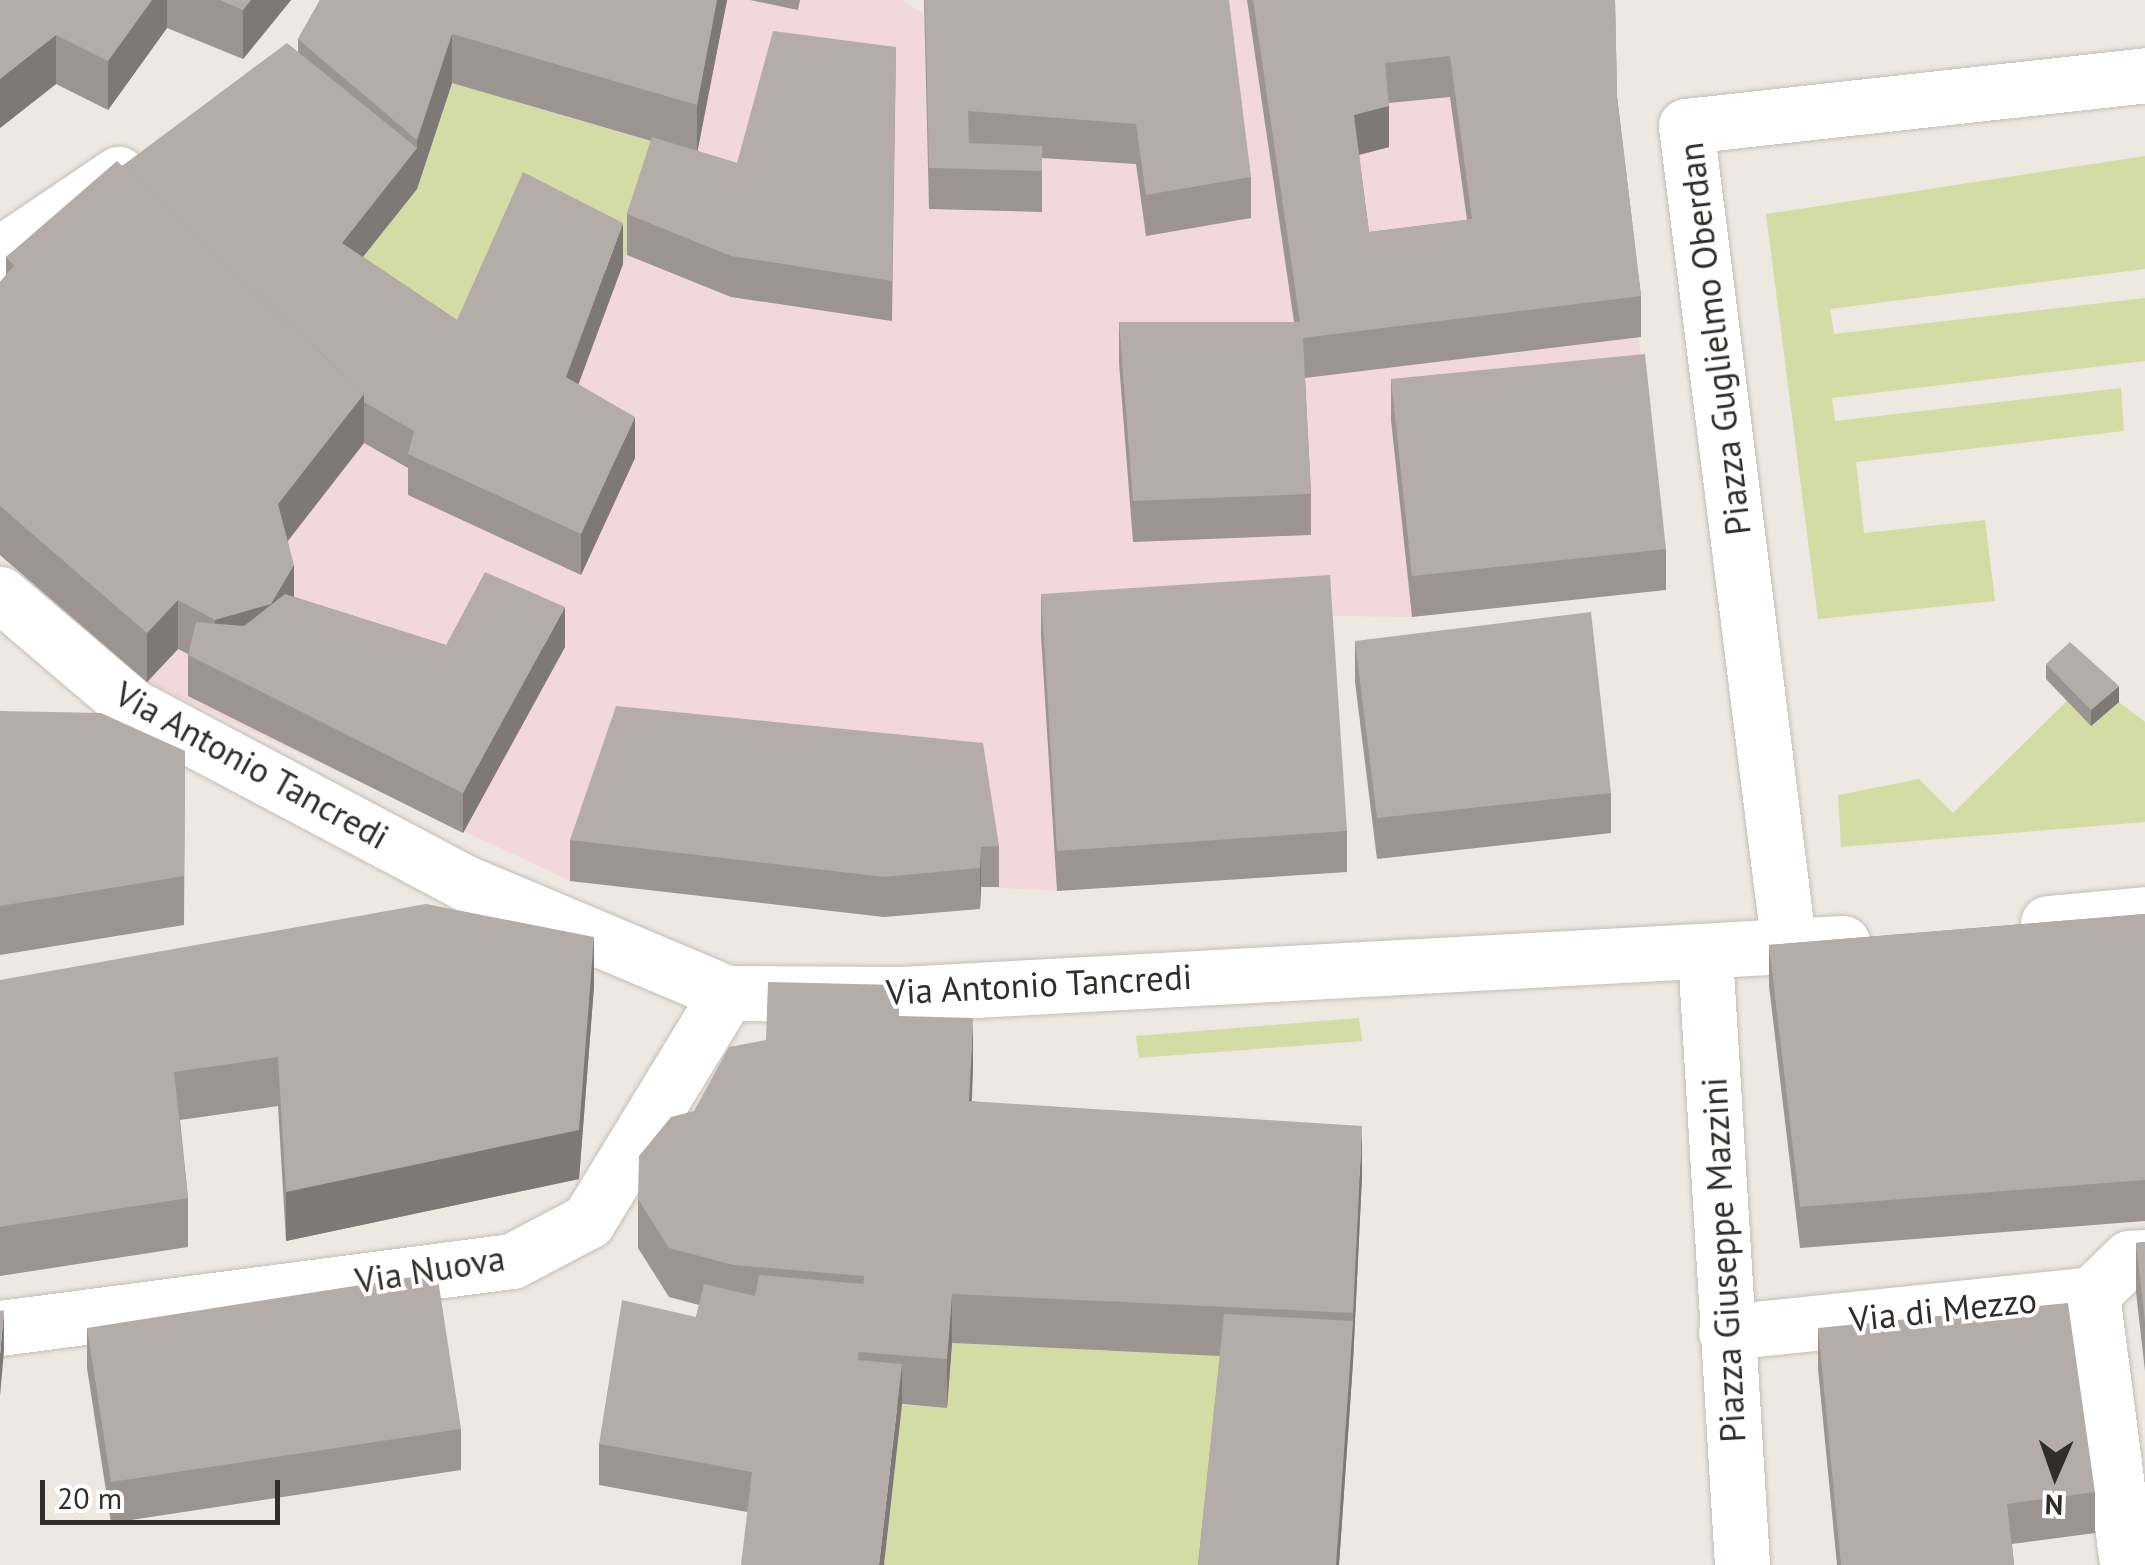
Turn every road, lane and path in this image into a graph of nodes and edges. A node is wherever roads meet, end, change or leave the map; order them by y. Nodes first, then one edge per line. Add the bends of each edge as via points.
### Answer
1 (2145, 76) edge
2 (155, 150) edge
3 (0, 254) edge
4 (0, 594) edge
5 (2145, 914) edge
6 (1989, 929) edge
7 (1892, 939) edge
8 (1789, 948) junction
9 (1705, 954) junction
10 (727, 993) junction
11 (2145, 1257) edge
12 (2092, 1294) junction
13 (0, 1328) edge
14 (1726, 1332) junction
15 (1742, 1565) edge
16 (2127, 1565) edge

1 - 8 street, Piazza Guglielmo Oberdan via 1686,126
2 - 3 street
4 - 10 street, Via Antonio Tancredi via 132,707 468,884
5 - 6 street
7 - 8 street, Via Antonio Tancredi
8 - 9 street, Via Antonio Tancredi
9 - 10 street, Via Antonio Tancredi via 902,994
9 - 14 street, Piazza Giuseppe Mazzini
10 - 13 street, Via Nuova via 588,1220 512,1260
11 - 12 street via 2129,1258
12 - 14 street, Via di Mezzo
12 - 16 street
14 - 15 street, Piazza Giuseppe Mazzini

